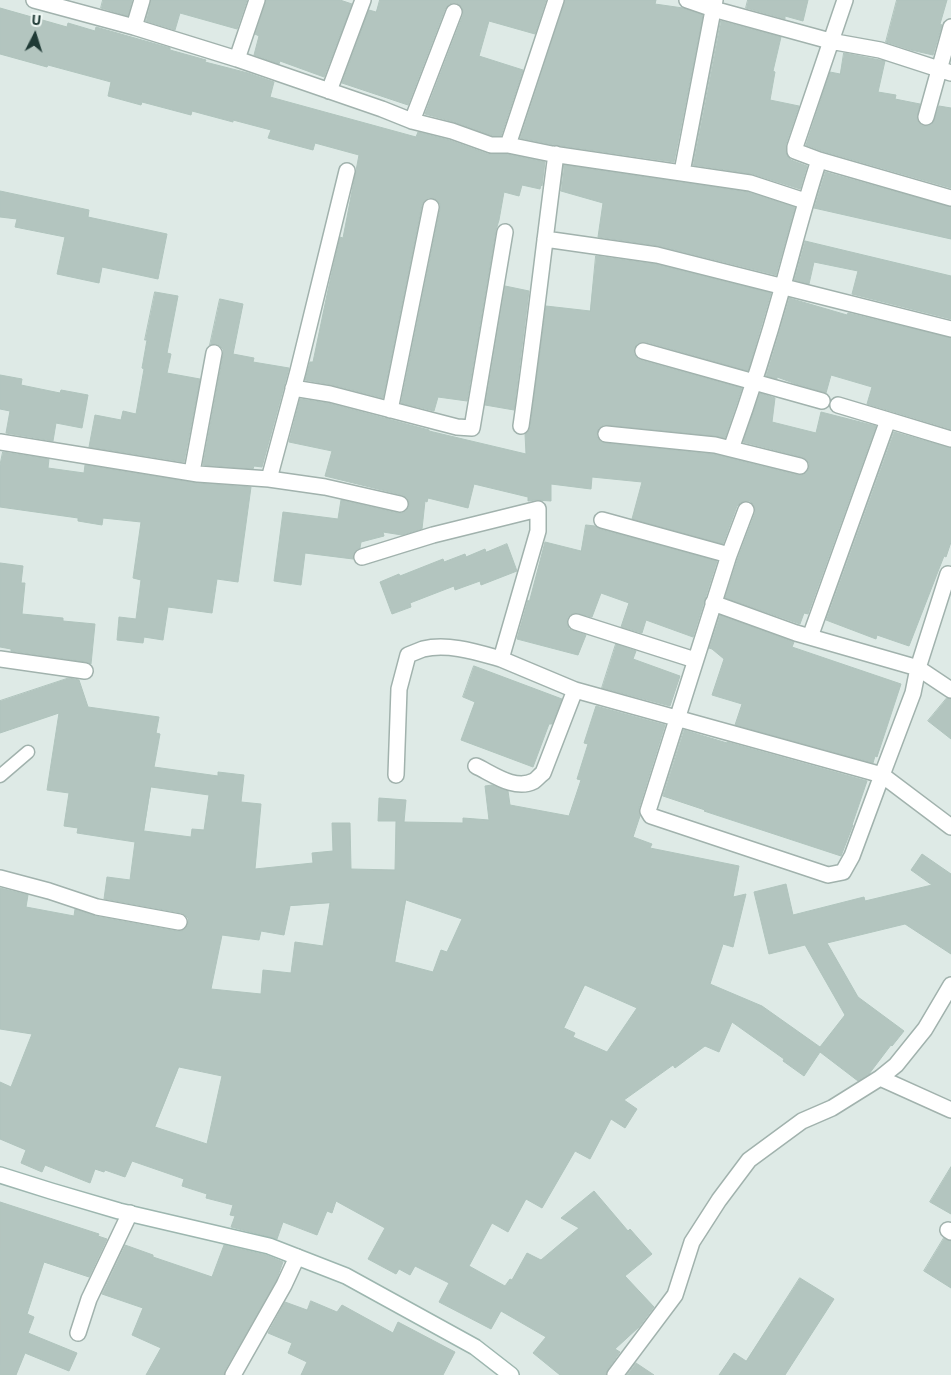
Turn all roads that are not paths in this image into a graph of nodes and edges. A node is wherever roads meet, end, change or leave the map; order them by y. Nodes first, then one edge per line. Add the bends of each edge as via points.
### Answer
1 (34, 0) edge
2 (142, 0) edge
3 (257, 0) edge
4 (363, 0) edge
5 (556, 0) edge
6 (687, 0) edge
7 (845, 0) edge
8 (714, 4) edge
9 (83, 6) edge
10 (454, 12) dead end
11 (134, 27) junction
12 (951, 27) edge
13 (830, 42) junction
14 (237, 59) junction
15 (945, 71) edge
16 (329, 91) junction
17 (926, 118) dead end
18 (412, 121) junction
19 (508, 145) junction
20 (556, 154) junction
21 (818, 160) junction
22 (347, 171) dead end
23 (682, 172) junction
24 (951, 198) edge
25 (805, 201) junction
26 (431, 207) dead end
27 (505, 232) dead end
28 (545, 238) junction
29 (782, 288) junction
30 (951, 329) edge
31 (643, 352) dead end
32 (214, 353) dead end
33 (754, 383) junction
34 (293, 388) junction
35 (822, 402) dead end
36 (838, 405) dead end
37 (390, 410) junction
38 (888, 420) junction
39 (521, 426) dead end
40 (606, 434) dead end
41 (951, 439) edge
42 (0, 442) edge
43 (731, 449) junction
44 (800, 466) dead end
45 (192, 472) junction
46 (269, 479) junction
47 (400, 504) dead end
48 (746, 510) dead end
49 (602, 520) dead end
50 (728, 555) junction
51 (362, 557) dead end
52 (950, 571) edge
53 (713, 603) junction
54 (576, 622) dead end
55 (810, 637) junction
56 (501, 659) junction
57 (0, 660) edge
58 (695, 660) junction
59 (918, 668) junction
60 (85, 671) dead end
61 (575, 690) junction
62 (951, 690) edge
63 (677, 719) junction
64 (28, 752) dead end
65 (476, 766) dead end
66 (396, 775) dead end
67 (882, 775) junction
68 (0, 776) edge
69 (951, 827) edge
70 (0, 878) edge
71 (179, 922) dead end
72 (951, 986) edge
73 (880, 1078) junction
74 (951, 1110) edge
75 (0, 1175) edge
76 (130, 1213) junction
77 (297, 1257) junction
78 (78, 1333) dead end
79 (233, 1375) edge
80 (511, 1375) edge
81 (615, 1375) edge

1 - 9 street
2 - 11 street
3 - 14 street
4 - 16 street
5 - 19 street
6 - 8 street
7 - 13 street
8 - 13 street
8 - 23 street
9 - 11 street
10 - 18 street
11 - 14 street
12 - 15 street
13 - 15 street via 880,50
13 - 21 street via 795,147 795,151
14 - 16 street
15 - 17 street
16 - 18 street
18 - 19 street via 492,145
19 - 20 street
20 - 23 street
20 - 28 street
21 - 24 street
21 - 25 street
22 - 34 street
23 - 25 street via 750,183
25 - 29 street
26 - 37 street
27 - 37 street via 472,428
28 - 29 street via 657,255
28 - 39 street
29 - 30 street
29 - 33 street
31 - 33 street
32 - 45 street
33 - 35 street
33 - 43 street
34 - 37 street
34 - 46 street
36 - 38 street
38 - 41 street
38 - 55 street
40 - 43 street
42 - 45 street
43 - 44 street
45 - 46 street
46 - 47 street via 325,487
48 - 50 street
49 - 50 street
50 - 53 street
51 - 56 street via 433,535 538,509 538,531
52 - 59 street
53 - 55 street
53 - 58 street
54 - 58 street
55 - 59 street
56 - 61 street
56 - 66 street via 442,647 408,655 399,689
57 - 60 street
58 - 63 street
59 - 62 street
59 - 67 street via 913,693
61 - 63 street
61 - 65 street via 544,773 526,784 515,785
63 - 67 street
63 - 67 street via 648,811 651,816 828,875 843,872 852,856
64 - 68 lane
67 - 69 street
70 - 71 street via 97,907
72 - 73 street via 925,1029
73 - 74 street
73 - 81 street via 832,1108 802,1121 749,1160 718,1200 692,1242 676,1295
75 - 76 street
76 - 77 street via 269,1246
76 - 78 street via 89,1299
77 - 79 street
77 - 80 street via 346,1276 466,1342

